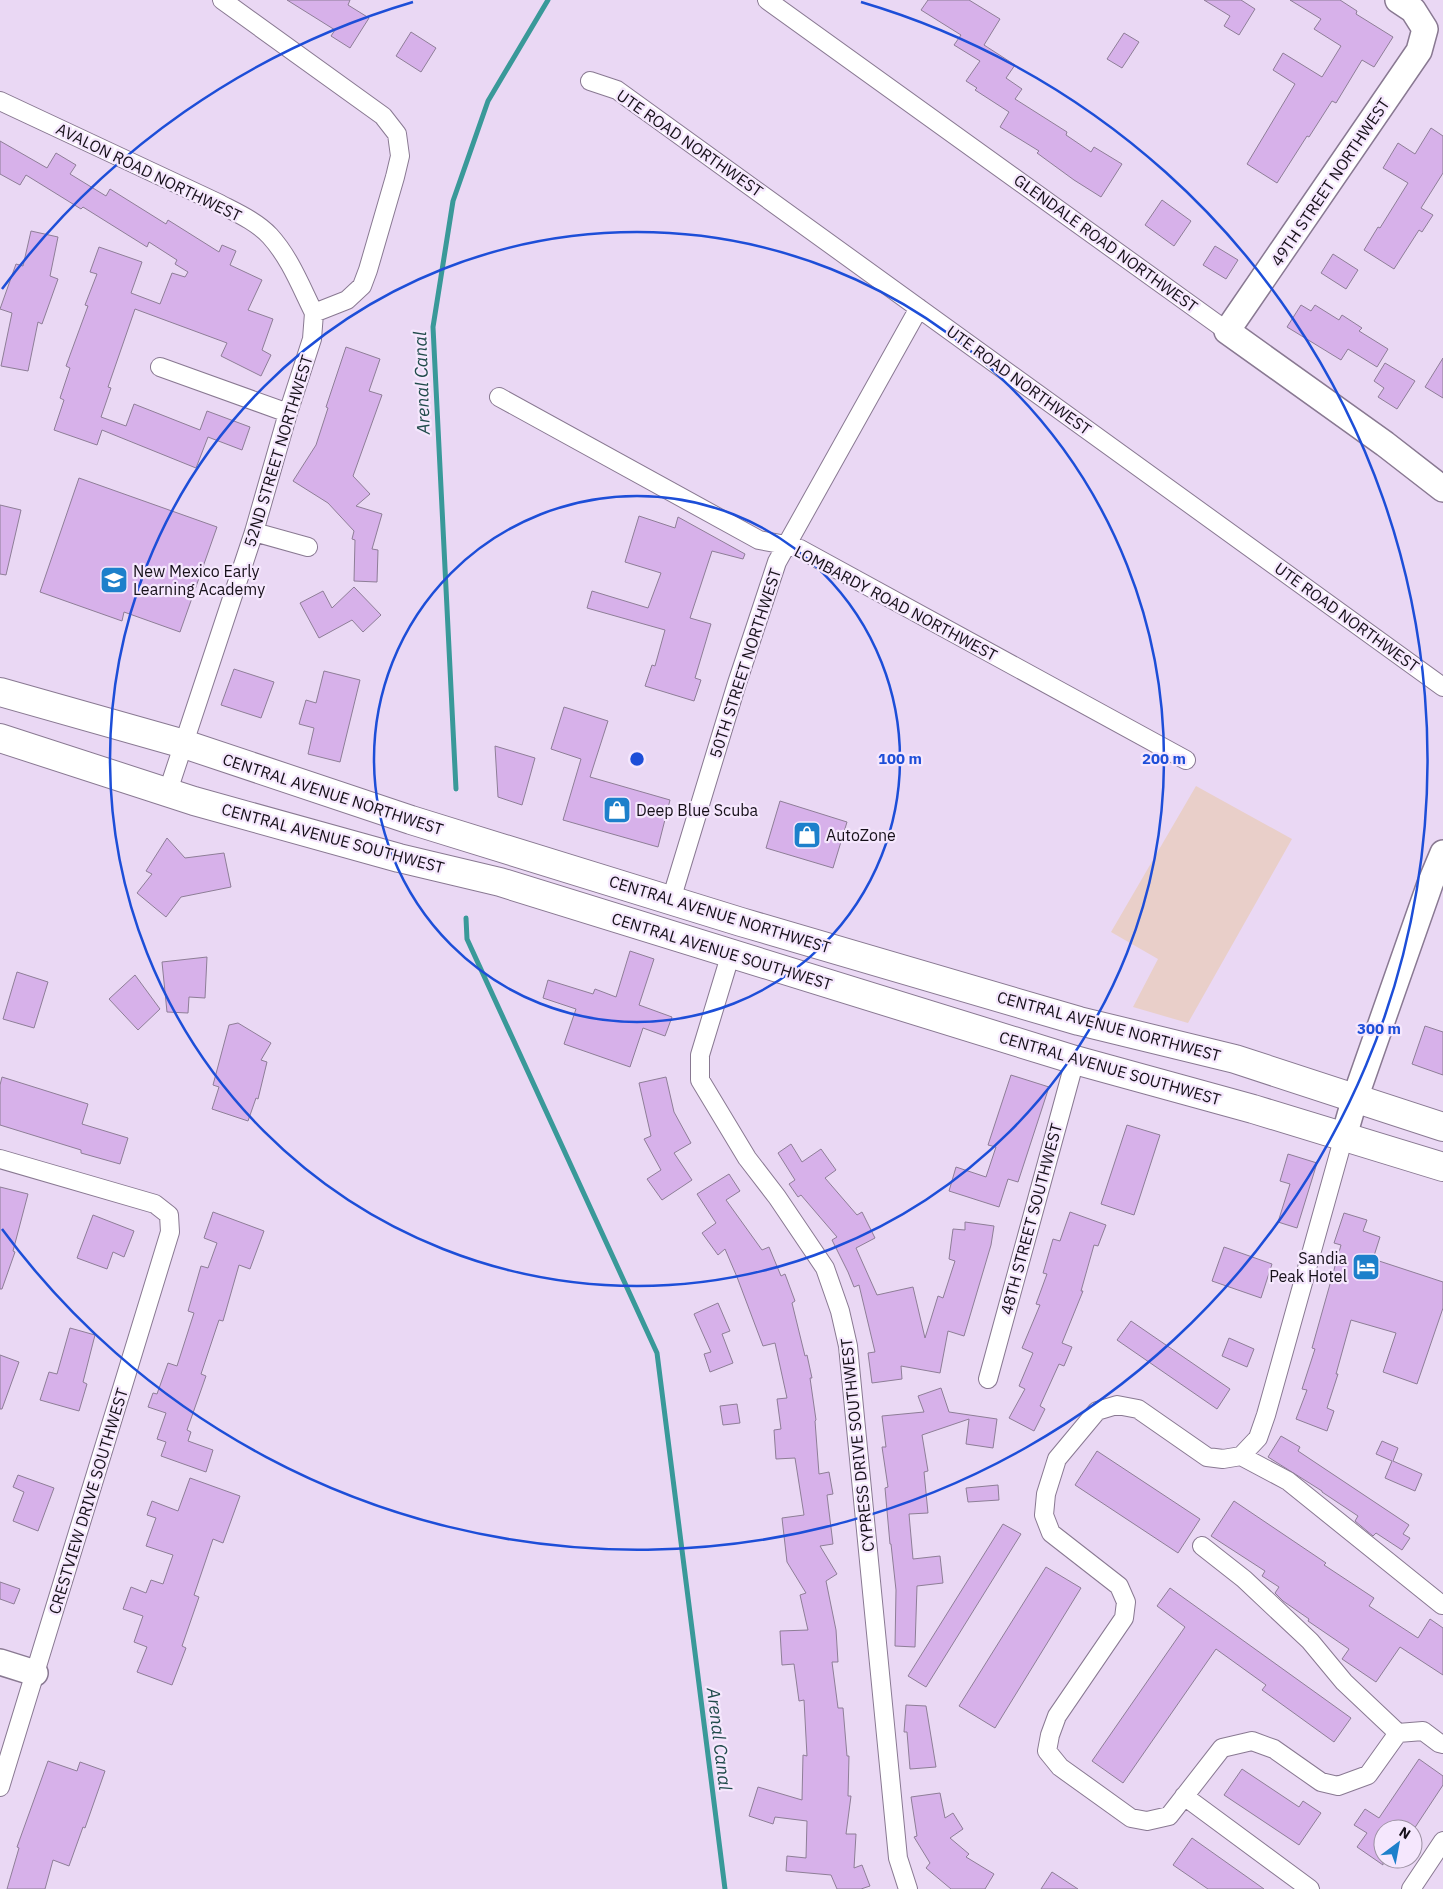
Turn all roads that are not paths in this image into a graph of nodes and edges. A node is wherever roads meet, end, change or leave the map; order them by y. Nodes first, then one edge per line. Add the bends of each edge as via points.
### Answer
1 (222, 0) edge
2 (767, 0) edge
3 (1398, 0) edge
4 (590, 81) dead end
5 (0, 101) edge
6 (919, 308) junction
7 (314, 313) junction
8 (1227, 331) junction
9 (160, 367) dead end
10 (498, 397) dead end
11 (288, 413) junction
12 (1443, 489) edge
13 (254, 532) junction
14 (786, 545) junction
15 (308, 547) dead end
16 (1443, 687) edge
17 (0, 692) edge
18 (0, 738) edge
19 (184, 744) junction
20 (1186, 760) dead end
21 (168, 791) junction
22 (1443, 853) edge
23 (671, 900) junction
24 (732, 953) junction
25 (1075, 1060) junction
26 (1355, 1098) junction
27 (1443, 1127) edge
28 (1344, 1136) junction
29 (0, 1159) edge
30 (1443, 1167) edge
31 (988, 1379) dead end
32 (1240, 1456) junction
33 (1202, 1546) dead end
34 (1442, 1605) dead end
35 (0, 1662) edge
36 (35, 1673) junction
37 (1398, 1733) junction
38 (1443, 1744) edge
39 (0, 1787) edge
40 (1184, 1796) junction
41 (1443, 1841) edge
42 (908, 1889) edge
43 (1310, 1889) edge
44 (1411, 1889) edge

1 - 7 street via 383,116 398,134 400,156 362,286 347,300
2 - 8 street, GLENDALE ROAD NORTHWEST
3 - 8 street, 49TH STREET NORTHWEST via 1413,10 1425,29 1419,51
4 - 6 street, UTE ROAD NORTHWEST via 617,90
5 - 7 street, AVALON ROAD NORTHWEST via 247,219 269,236 289,263
6 - 14 street, 50TH STREET NORTHWEST
6 - 16 street, UTE ROAD NORTHWEST
7 - 11 street, 52ND STREET NORTHWEST via 312,339
8 - 12 street, GLENDALE ROAD NORTHWEST
9 - 11 street
10 - 14 street, LOMBARDY ROAD NORTHWEST via 759,540
11 - 13 street, 52ND STREET NORTHWEST
13 - 15 street
13 - 19 street, 52ND STREET NORTHWEST
14 - 20 street, LOMBARDY ROAD NORTHWEST
14 - 23 street, 50TH STREET NORTHWEST via 770,579
17 - 19 main road, CENTRAL AVENUE NORTHWEST
18 - 21 main road, CENTRAL AVENUE SOUTHWEST
19 - 21 street, 52ND STREET NORTHWEST
19 - 23 main road, CENTRAL AVENUE NORTHWEST via 411,820
21 - 24 main road, CENTRAL AVENUE SOUTHWEST via 399,858 500,882
22 - 26 street
23 - 26 main road, CENTRAL AVENUE NORTHWEST via 1079,1021 1235,1060
24 - 25 main road, CENTRAL AVENUE SOUTHWEST
24 - 42 street, CYPRESS DRIVE SOUTHWEST via 700,1055 700,1080 748,1158 825,1268 840,1311 848,1346 898,1858
25 - 28 main road, CENTRAL AVENUE SOUTHWEST
25 - 31 street, 48TH STREET SOUTHWEST
26 - 27 main road, CENTRAL AVENUE NORTHWEST
26 - 28 street
28 - 30 main road, CENTRAL AVENUE SOUTHWEST
28 - 32 street via 1266,1415 1258,1438
29 - 36 street, CRESTVIEW DRIVE SOUTHWEST via 154,1204 169,1215 170,1232
32 - 34 street via 1288,1481
32 - 40 street via 1207,1457 1138,1409 1117,1405 1097,1411 1057,1459 1046,1494 1044,1515 1051,1532 1119,1586 1126,1602 1124,1618 1057,1716 1047,1751 1060,1767 1130,1818 1147,1821 1169,1816
33 - 37 street via 1244,1579 1310,1641 1344,1682
35 - 36 street
36 - 39 street, CRESTVIEW DRIVE SOUTHWEST
37 - 38 street via 1423,1731
37 - 40 street via 1368,1775 1338,1786 1321,1782 1274,1749 1252,1741 1222,1748
40 - 43 street
41 - 44 street

